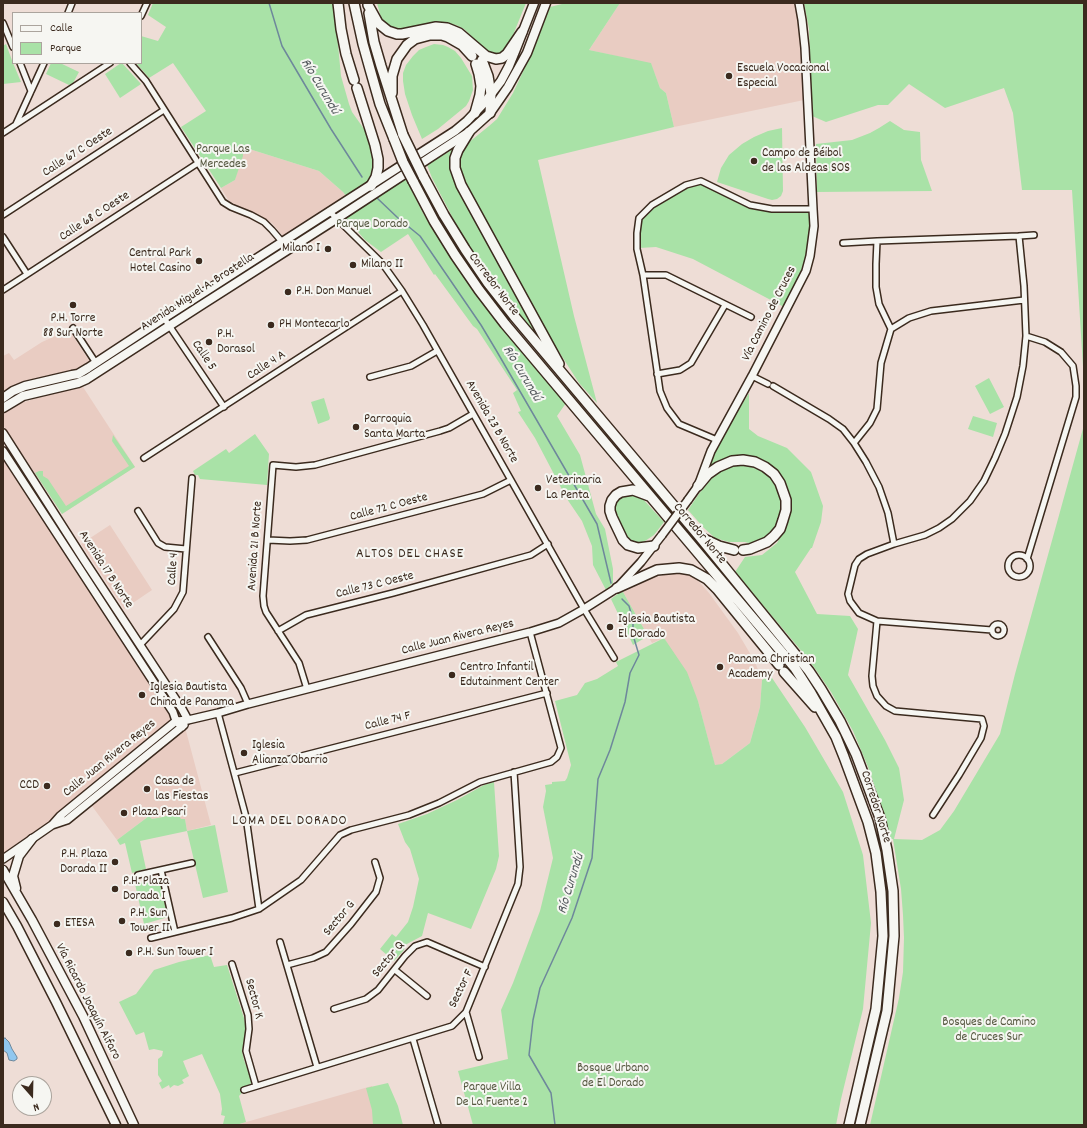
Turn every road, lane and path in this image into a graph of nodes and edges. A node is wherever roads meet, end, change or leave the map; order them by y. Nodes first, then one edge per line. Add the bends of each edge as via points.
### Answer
1 (147, 3) edge
2 (338, 3) edge
3 (354, 3) edge
4 (534, 3) edge
5 (546, 3) edge
6 (799, 3) edge
7 (368, 4) edge
8 (142, 14) edge
9 (3, 23) edge
10 (522, 32) junction
11 (463, 35) junction
12 (12, 45) edge
13 (477, 58) junction
14 (20, 64) edge
15 (44, 64) edge
16 (108, 64) edge
17 (131, 64) edge
18 (31, 91) junction
19 (491, 94) junction
20 (392, 101) junction
21 (164, 110) junction
22 (475, 113) junction
23 (490, 113) junction
24 (16, 124) junction
25 (468, 132) junction
26 (3, 133) edge
27 (198, 163) junction
28 (397, 174) junction
29 (389, 179) junction
30 (371, 186) junction
31 (813, 209) junction
32 (329, 211) junction
33 (3, 215) edge
34 (336, 219) junction
35 (1034, 235) dead end
36 (1019, 236) junction
37 (3, 237) edge
38 (878, 241) junction
39 (282, 242) junction
40 (843, 243) dead end
41 (288, 250) junction
42 (27, 274) junction
43 (643, 275) junction
44 (3, 290) edge
45 (402, 291) junction
46 (1024, 300) junction
47 (725, 305) junction
48 (751, 317) dead end
49 (164, 318) junction
50 (169, 326) junction
51 (73, 328) dead end
52 (891, 329) junction
53 (1026, 336) junction
54 (437, 351) junction
55 (96, 363) junction
56 (657, 374) junction
57 (752, 376) junction
58 (370, 377) dead end
59 (570, 383) junction
60 (3, 398) edge
61 (224, 407) junction
62 (3, 408) edge
63 (473, 414) junction
64 (3, 433) edge
65 (717, 440) junction
66 (854, 443) junction
67 (3, 451) edge
68 (144, 458) dead end
69 (192, 478) dead end
70 (512, 480) junction
71 (698, 486) junction
72 (650, 496) junction
73 (688, 500) joint
74 (138, 511) dead end
75 (700, 537) junction
76 (268, 540) junction
77 (548, 544) junction
78 (894, 544) junction
79 (654, 546) junction
80 (186, 549) junction
81 (1027, 559) junction
82 (617, 588) junction
83 (584, 609) junction
84 (878, 621) junction
85 (992, 630) dead end
86 (278, 631) junction
87 (530, 632) junction
88 (208, 637) dead end
89 (140, 645) junction
90 (614, 658) dead end
91 (307, 689) junction
92 (547, 693) junction
93 (248, 704) junction
94 (218, 713) junction
95 (824, 716) junction
96 (188, 720) junction
97 (176, 721) junction
98 (182, 727) junction
99 (514, 772) junction
100 (235, 773) junction
101 (933, 815) dead end
102 (52, 825) junction
103 (32, 839) junction
104 (3, 859) edge
105 (375, 862) dead end
106 (192, 863) dead end
107 (3, 870) edge
108 (161, 870) junction
109 (138, 875) dead end
110 (16, 893) junction
111 (3, 902) edge
112 (259, 910) junction
113 (175, 932) junction
114 (151, 938) dead end
115 (280, 942) dead end
116 (232, 964) dead end
117 (287, 965) junction
118 (485, 967) junction
119 (395, 970) junction
120 (426, 996) dead end
121 (334, 1009) dead end
122 (466, 1012) junction
123 (413, 1039) junction
124 (479, 1057) dead end
125 (317, 1067) junction
126 (256, 1086) junction
127 (244, 1090) dead end
128 (116, 1125) edge
129 (134, 1125) edge
130 (438, 1125) edge
131 (849, 1125) edge
132 (860, 1125) edge

1 - 8 street
2 - 30 highway via 346,54 378,159 376,177
3 - 72 highway, Corredor Norte, bridge via 380,104 404,162 434,221 455,255 505,324
4 - 10 main road
5 - 23 main road via 526,53 508,87
6 - 31 street, Vía Camino de Cruces via 805,48
7 - 11 highway via 378,23 392,32 402,34 436,27 455,30
7 - 20 highway, Corredor Norte via 374,42
9 - 12 street
10 - 11 highway via 508,54 496,60 486,56
10 - 19 main road via 509,66
11 - 13 highway
13 - 19 highway via 488,76
13 - 20 highway via 448,36 430,35 415,39 399,54 395,64 392,76
13 - 22 highway via 481,86
14 - 18 street
15 - 18 street
16 - 24 street
17 - 21 street via 146,81
18 - 24 street
19 - 22 main road
19 - 23 highway
20 - 59 highway, Corredor Norte, bridge via 403,135 444,215 488,283
21 - 27 street
21 - 33 street, Calle 67 C Oeste
22 - 28 main road
23 - 25 main road
24 - 26 street
25 - 28 main road
25 - 59 highway via 455,158 460,185
27 - 39 street via 223,202 264,222
27 - 42 street, Calle 68 C Oeste
28 - 29 main road, Avenida Miguel A. Brostella
29 - 30 main road, Avenida Miguel A. Brostella
29 - 34 main road, Avenida Miguel A. Brostella
30 - 32 main road, Avenida Miguel A. Brostella
31 - 43 street via 765,208 750,205 701,182 686,184 652,205 639,218 637,249
31 - 57 street, Vía Camino de Cruces via 814,226 806,271
32 - 34 street, Avenida 23 B Norte
32 - 39 main road, Avenida Miguel A. Brostella
34 - 41 main road, Avenida Miguel A. Brostella
34 - 45 street, Avenida 23 B Norte via 382,263
35 - 36 street
36 - 38 street
36 - 46 street
37 - 42 street
38 - 40 street
38 - 52 street via 876,287 879,304
39 - 41 street
39 - 49 main road, Avenida Miguel A. Brostella
41 - 50 main road, Avenida Miguel A. Brostella
42 - 44 street, Calle 68 C Oeste
43 - 47 street via 666,275
43 - 56 street
45 - 54 street, Avenida 23 B Norte
45 - 61 street, Calle 4 A
46 - 52 street via 931,311 909,318
46 - 53 street
47 - 48 street
47 - 56 street via 691,363 680,370
49 - 50 street, Calle 5
49 - 55 main road, Avenida Miguel A. Brostella
50 - 61 street, Calle 5
50 - 62 main road, Avenida Miguel A. Brostella via 87,379 23,396
51 - 55 street
52 - 66 street via 881,363 878,409
53 - 78 street via 1017,397 1005,434 984,481 952,520 925,535
53 - 81 street via 1044,342 1061,352 1073,366 1076,386 1076,397
54 - 58 street via 411,366
54 - 63 street, Avenida 23 B Norte
55 - 60 main road, Avenida Miguel A. Brostella via 78,374 25,386
56 - 65 street via 667,408 679,424
57 - 65 street, Vía Camino de Cruces
57 - 66 street via 829,419
59 - 75 highway, Corredor Norte
61 - 68 street, Calle 4 A
63 - 70 street, Avenida 23 B Norte
63 - 76 street, Avenida 21 B Norte via 440,431 315,465 273,465
64 - 89 street, Avenida 17 B Norte
65 - 71 street, Vía Camino de Cruces
66 - 78 street via 879,487 888,513
67 - 97 street, Avenida 17 B Norte via 173,712
69 - 80 street, Calle 4
70 - 76 street, Calle 72 C Oeste via 483,494 307,540
70 - 77 street, Avenida 23 B Norte
71 - 73 street, Vía Camino de Cruces
71 - 75 highway via 708,474 724,464 743,460 755,462 774,474 780,482 786,500 786,510 780,529 767,542 750,549 738,550 719,546
72 - 79 highway via 633,490 621,492 612,500 610,511 622,540 628,545 638,548
72 - 95 highway, Corredor Norte via 794,668
73 - 79 street, Calle Juan Rivera Reyes, bridge
74 - 80 street via 158,543 165,547
75 - 132 highway, Corredor Norte via 821,689 856,754 880,818 893,891 894,936 887,1011
76 - 86 street, Avenida 21 B Norte via 264,606
77 - 83 street, Avenida 23 B Norte
77 - 86 street, Calle 73 C Oeste via 531,555 306,615
78 - 84 street via 859,559 855,565 848,594 850,601 860,613
79 - 82 street, Calle Juan Rivera Reyes
80 - 89 street, Calle 4 via 183,592 174,609
81 - 81 street via 1030,567 1025,575 1016,577 1010,573 1010,560 1019,556
82 - 83 street, Calle Juan Rivera Reyes
82 - 95 highway via 656,570 691,570 707,579 781,669
83 - 87 street, Calle Juan Rivera Reyes via 559,623
83 - 90 street, Avenida 23 B Norte
84 - 85 street
84 - 101 street via 872,676 877,696 886,706 895,711 982,719 984,726 982,738
86 - 91 street, Avenida 21 B Norte via 299,663
87 - 91 street, Calle Juan Rivera Reyes
87 - 92 street
88 - 93 street via 241,688
89 - 96 street, Avenida 17 B Norte
91 - 93 street, Calle Juan Rivera Reyes
92 - 99 street via 561,748 558,757 551,762
92 - 100 street, Calle 74 F
93 - 94 street, Calle Juan Rivera Reyes
94 - 96 street, Calle Juan Rivera Reyes
94 - 100 street
95 - 131 highway, Corredor Norte via 844,756 868,822 876,853 881,892 883,936 876,1009
96 - 97 street, Calle Juan Rivera Reyes
96 - 98 street, Calle Juan Rivera Reyes
97 - 98 street, Avenida 17 B Norte
97 - 102 street, Calle Juan Rivera Reyes
98 - 102 street, Calle Juan Rivera Reyes via 67,820
99 - 112 street via 480,782 409,815 340,835 301,880
99 - 118 street, Sector F via 520,867 518,884
100 - 112 street via 246,817
102 - 103 street, Calle Juan Rivera Reyes
103 - 104 street, Calle Juan Rivera Reyes
103 - 110 main road via 19,856 16,866
105 - 117 street, Sector G via 380,878 376,892 351,924 326,952
106 - 108 street
107 - 110 main road, Vía Ricardo Joaquín Alfaro
108 - 109 street
108 - 113 street
110 - 129 main road, Vía Ricardo Joaquín Alfaro via 83,1016
111 - 128 main road via 56,1002
112 - 113 street
113 - 114 street
115 - 117 street
116 - 126 street, Sector K via 248,1015 246,1051
117 - 125 street
118 - 119 street, Sector Q via 427,942 415,946
118 - 122 street, Sector F
119 - 120 street
119 - 121 street, Sector Q via 378,990 366,999
122 - 123 street, Sector F via 452,1026
122 - 124 street
123 - 125 street, Sector F
123 - 130 street
125 - 126 street, Sector F
126 - 127 street, Sector F

